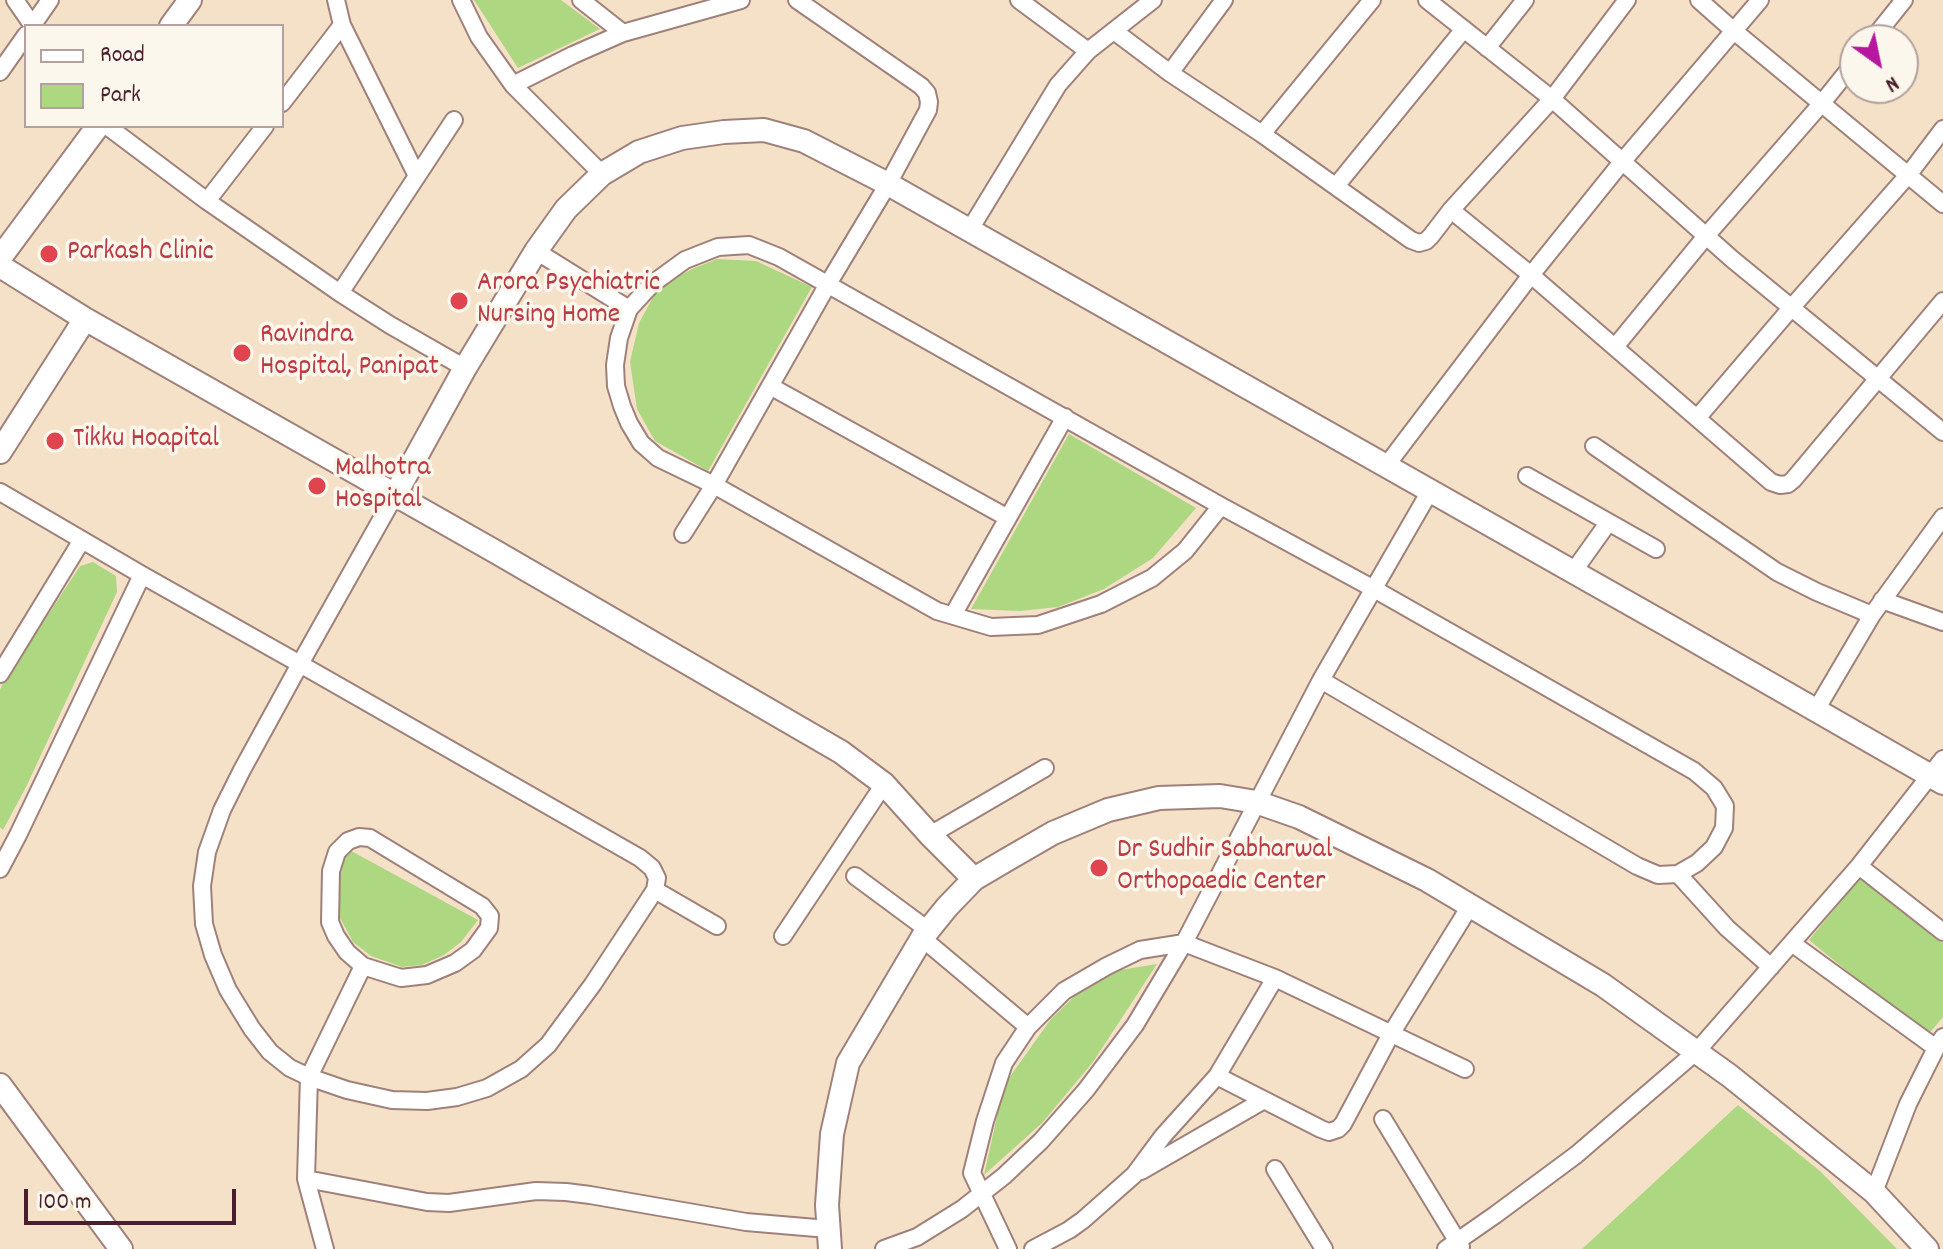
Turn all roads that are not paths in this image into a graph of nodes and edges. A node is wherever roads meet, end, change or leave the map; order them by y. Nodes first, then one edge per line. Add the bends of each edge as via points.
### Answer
1 (15, 0) edge
2 (50, 0) edge
3 (190, 0) edge
4 (336, 0) edge
5 (461, 0) edge
6 (581, 0) edge
7 (741, 0) edge
8 (797, 0) edge
9 (1019, 0) edge
10 (1153, 0) edge
11 (1224, 0) edge
12 (1372, 0) edge
13 (1428, 0) edge
14 (1525, 0) edge
15 (1627, 0) edge
16 (1699, 0) edge
17 (1760, 0) edge
18 (1904, 0) edge
19 (31, 24) edge
20 (33, 24) edge
21 (172, 24) edge
22 (1885, 24) edge
23 (342, 25) junction
24 (1464, 29) junction
25 (1114, 31) junction
26 (1734, 31) junction
27 (623, 33) junction
28 (24, 38) edge
29 (1487, 48) junction
30 (1088, 51) junction
31 (1, 70) edge
32 (1170, 73) junction
33 (1839, 82) edge
34 (513, 85) junction
35 (1552, 99) junction
36 (284, 100) edge
37 (1822, 103) junction
38 (454, 120) dead end
39 (97, 128) edge
40 (110, 128) edge
41 (263, 128) edge
42 (1943, 129) edge
43 (1262, 134) junction
44 (1622, 162) junction
45 (602, 174) junction
46 (1909, 174) junction
47 (417, 176) junction
48 (888, 184) junction
49 (1336, 186) junction
50 (207, 201) junction
51 (1943, 204) edge
52 (1451, 210) junction
53 (969, 231) junction
54 (1706, 236) junction
55 (536, 251) junction
56 (0, 258) edge
57 (0, 266) edge
58 (1531, 275) junction
59 (828, 284) junction
60 (340, 293) junction
61 (1943, 301) edge
62 (1792, 307) junction
63 (629, 309) junction
64 (85, 319) junction
65 (1615, 347) junction
66 (465, 368) junction
67 (1878, 379) junction
68 (770, 386) junction
69 (1065, 417) junction
70 (1698, 417) junction
71 (1943, 432) edge
72 (1594, 446) dead end
73 (0, 452) edge
74 (1386, 466) junction
75 (1527, 476) dead end
76 (714, 485) junction
77 (1430, 491) junction
78 (0, 492) edge
79 (395, 495) junction
80 (1221, 506) junction
81 (1943, 517) edge
82 (1008, 518) junction
83 (1608, 523) junction
84 (683, 534) dead end
85 (82, 540) junction
86 (1656, 549) dead end
87 (1573, 572) junction
88 (142, 575) junction
89 (1374, 589) junction
90 (1882, 600) junction
91 (953, 615) junction
92 (1872, 615) junction
93 (1943, 622) edge
94 (300, 664) junction
95 (0, 674) edge
96 (1321, 680) junction
97 (1816, 710) junction
98 (1045, 768) dead end
99 (1939, 773) edge
100 (884, 784) junction
101 (1256, 802) junction
102 (930, 835) junction
103 (1, 864) edge
104 (1859, 866) junction
105 (1678, 874) junction
106 (855, 876) dead end
107 (974, 879) junction
108 (655, 890) junction
109 (1470, 906) junction
110 (717, 926) dead end
111 (1943, 932) edge
112 (925, 934) junction
113 (783, 936) dead end
114 (1184, 943) junction
115 (1793, 944) junction
116 (363, 966) junction
117 (1771, 967) junction
118 (1275, 978) junction
119 (1028, 1027) junction
120 (1391, 1034) junction
121 (1940, 1042) edge
122 (1697, 1051) junction
123 (1465, 1069) dead end
124 (1217, 1076) junction
125 (309, 1077) junction
126 (0, 1085) edge
127 (1264, 1100) junction
128 (1383, 1119) dead end
129 (1275, 1169) dead end
130 (1134, 1175) junction
131 (306, 1179) junction
132 (1874, 1192) junction
133 (982, 1193) junction
134 (829, 1239) edge
135 (1455, 1246) edge
136 (121, 1249) edge
137 (325, 1249) edge
138 (884, 1249) edge
139 (1008, 1249) edge
140 (1033, 1249) edge
141 (1324, 1249) edge
142 (1927, 1249) edge

1 - 19 street
2 - 20 street
3 - 21 street
4 - 23 street
5 - 34 street
6 - 27 street
7 - 27 street
8 - 48 street via 927,93 928,110
9 - 30 street
10 - 25 street
11 - 32 street
12 - 43 street
13 - 24 street
14 - 29 street
15 - 35 street
16 - 26 street
17 - 26 street
18 - 22 street
23 - 36 street
23 - 47 street
24 - 29 street
24 - 49 street
25 - 30 street
25 - 32 street
26 - 37 street
26 - 44 street
27 - 34 street
28 - 31 street
29 - 35 street
30 - 53 street via 1058,85
32 - 43 street
33 - 37 street
34 - 45 street
35 - 44 street
35 - 52 street
37 - 46 street
37 - 54 street
38 - 47 street
39 - 56 street
40 - 50 street
41 - 50 street
42 - 46 street
43 - 49 street
44 - 54 street
44 - 58 street
45 - 48 street via 639,152 682,138 764,130 804,141
45 - 55 street via 566,209
46 - 51 street
46 - 62 street
47 - 60 street
48 - 53 street
48 - 59 street
49 - 52 street via 1419,243
50 - 60 street
52 - 58 street
53 - 74 street
54 - 62 street
54 - 65 street
55 - 63 street
55 - 66 street
57 - 64 street
58 - 65 street
58 - 74 street
59 - 63 street via 749,245 718,247 685,260
59 - 68 street
59 - 69 street
60 - 66 street
61 - 67 street
62 - 67 street
62 - 70 street
63 - 76 street via 615,365 629,423 658,458
64 - 73 street
64 - 79 street
65 - 70 street
66 - 79 street
67 - 70 street via 1788,484 1771,482
67 - 71 street
68 - 76 street
68 - 82 street
69 - 80 street
69 - 82 street
72 - 92 street via 1777,572
74 - 77 street
75 - 83 street
76 - 84 street
76 - 91 street via 937,611
77 - 87 street
77 - 89 street
78 - 85 street
79 - 94 street
79 - 100 street via 841,752
80 - 89 street
80 - 91 street via 1185,551 1152,578 1101,604 1038,625 991,627
81 - 90 street
82 - 91 street
83 - 86 street
83 - 87 street
85 - 88 street
85 - 95 street
87 - 97 street
88 - 94 street
88 - 103 street
89 - 96 street
89 - 105 street via 1694,771 1714,788 1725,806 1724,828 1714,847
90 - 92 street
90 - 93 street
92 - 97 street
94 - 108 street via 640,858 657,878
94 - 125 street via 222,810 202,886 204,924 228,990 270,1052
96 - 101 street
96 - 105 street via 1637,866 1658,875
97 - 99 street
98 - 102 street
99 - 104 street
100 - 102 street
100 - 113 street
101 - 107 street via 1220,796 1159,798 1108,810 1053,833
101 - 109 street via 1299,817
101 - 114 street
102 - 107 street
104 - 111 street
104 - 115 street
105 - 117 street
106 - 112 street
107 - 112 street
108 - 110 street
108 - 125 street via 548,1045 521,1069 487,1088 427,1101 392,1100
109 - 120 street
109 - 122 street via 1603,985
112 - 119 street
112 - 134 street via 848,1063 832,1134
114 - 118 street
114 - 119 street via 1140,950 1107,966 1064,991
114 - 133 street via 1135,1025 1086,1090 1041,1141
115 - 117 street
115 - 121 street
116 - 116 street via 401,978 427,975 473,950 489,928 490,916 482,906 370,838 348,841 337,852 331,871 330,922 347,952
116 - 125 street
117 - 122 street
118 - 120 street
118 - 124 street
119 - 133 street via 1004,1063 985,1121 972,1173
120 - 123 street
120 - 127 street via 1338,1129 1321,1129
121 - 132 street via 1908,1104
122 - 132 street
122 - 135 street via 1576,1155
124 - 127 street
124 - 130 street
125 - 131 street
126 - 136 street
127 - 130 street
128 - 135 street
129 - 141 street
130 - 140 street via 1083,1220
131 - 134 street via 427,1202 566,1192
131 - 137 street
132 - 142 street
133 - 138 street via 917,1237
133 - 139 street

